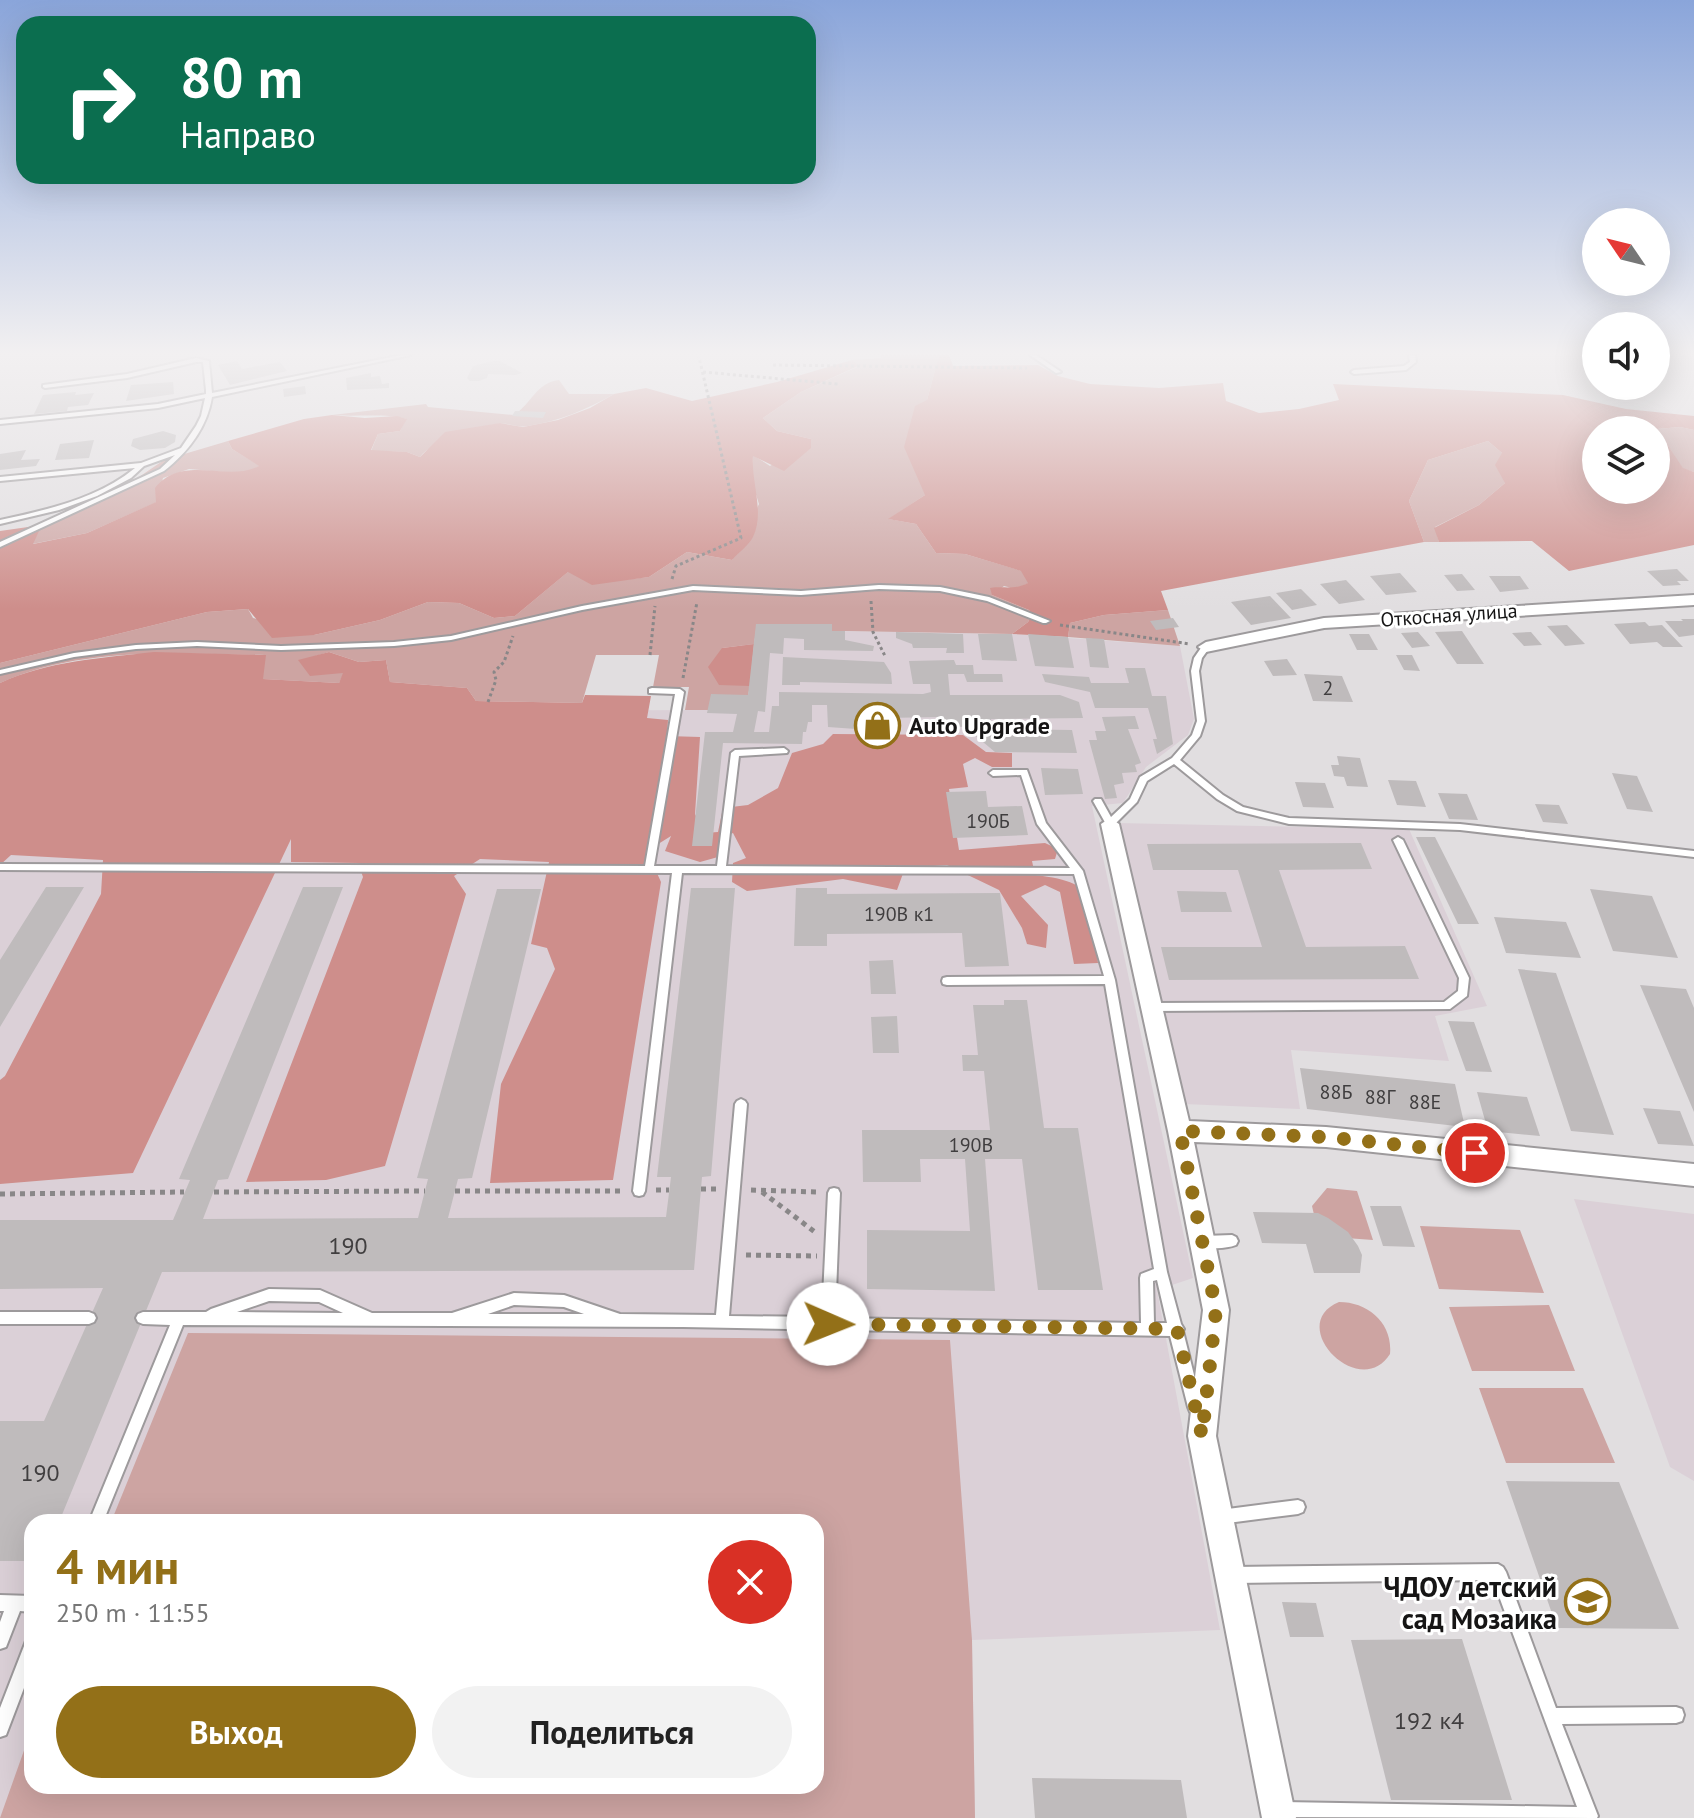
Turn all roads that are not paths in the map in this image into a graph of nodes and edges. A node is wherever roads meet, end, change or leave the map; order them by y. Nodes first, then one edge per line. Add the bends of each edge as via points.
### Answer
1 (190, 440) edge
2 (184, 450) junction
3 (142, 465) junction
4 (0, 479) edge
5 (0, 522) edge
6 (0, 545) edge
7 (1694, 600) edge
8 (1046, 621) road end
9 (1206, 647) joint
10 (0, 672) edge
11 (652, 691) dead end
12 (784, 751) dead end
13 (1175, 760) junction
14 (993, 773) dead end
15 (1098, 801) dead end
16 (1110, 824) junction
17 (1398, 840) dead end
18 (1694, 854) edge
19 (0, 867) edge
20 (649, 869) junction
21 (677, 870) junction
22 (721, 870) junction
23 (1078, 871) junction
24 (1110, 980) junction
25 (947, 981) dead end
26 (1151, 1007) junction
27 (741, 1104) dead end
28 (1180, 1131) junction
29 (1694, 1175) edge
30 (639, 1191) road end
31 (834, 1193) road end
32 (1232, 1241) dead end
33 (1202, 1242) junction
34 (1161, 1272) junction
35 (0, 1318) edge
36 (89, 1318) dead end
37 (143, 1318) dead end
38 (201, 1319) junction
39 (178, 1320) junction
40 (374, 1320) junction
41 (447, 1320) junction
42 (624, 1321) junction
43 (722, 1322) junction
44 (828, 1324) junction
45 (1177, 1329) junction
46 (1148, 1330) junction
47 (1202, 1436) junction
48 (1298, 1507) dead end
49 (99, 1514) edge
50 (1218, 1518) junction
51 (1230, 1575) junction
52 (16, 1604) edge
53 (0, 1641) edge
54 (24, 1668) edge
55 (1676, 1715) dead end
56 (1551, 1716) junction
57 (0, 1729) edge
58 (1278, 1814) edge

1 - 2 lane
2 - 3 lane
2 - 6 lane via 162,470
3 - 4 lane
3 - 5 lane via 87,497
7 - 9 street, Откосная улица via 1324,623
8 - 10 lane via 963,592 693,588 451,638 281,648 136,647
9 - 13 lane via 1195,671 1201,721 1196,736
11 - 20 lane via 680,692
12 - 22 lane via 735,753
13 - 16 lane via 1143,779 1134,800
13 - 18 lane via 1240,809 1289,821 1460,827
14 - 23 lane via 1024,772 1042,824
15 - 16 lane
16 - 26 street
17 - 26 lane via 1464,978 1463,993 1446,1006
19 - 20 lane
20 - 21 lane
21 - 22 lane
21 - 30 lane
22 - 23 lane
23 - 24 lane
24 - 25 lane
24 - 34 lane
26 - 28 street
27 - 43 lane
28 - 29 street via 1326,1137
28 - 33 street
31 - 44 lane
32 - 33 lane
33 - 47 street via 1216,1310
34 - 45 lane
34 - 46 lane via 1146,1278
35 - 36 lane
37 - 39 lane
38 - 39 lane
38 - 40 lane
38 - 40 lane via 269,1295 320,1296
39 - 49 lane
40 - 41 lane
41 - 42 lane
41 - 42 lane via 514,1299 564,1301
42 - 43 lane
43 - 44 lane
44 - 46 lane
45 - 46 lane
45 - 47 lane
47 - 50 street
48 - 50 lane
50 - 51 street
51 - 56 lane via 1498,1572
51 - 58 street
52 - 53 lane
54 - 57 lane
55 - 56 lane
56 - 58 lane via 1589,1816

